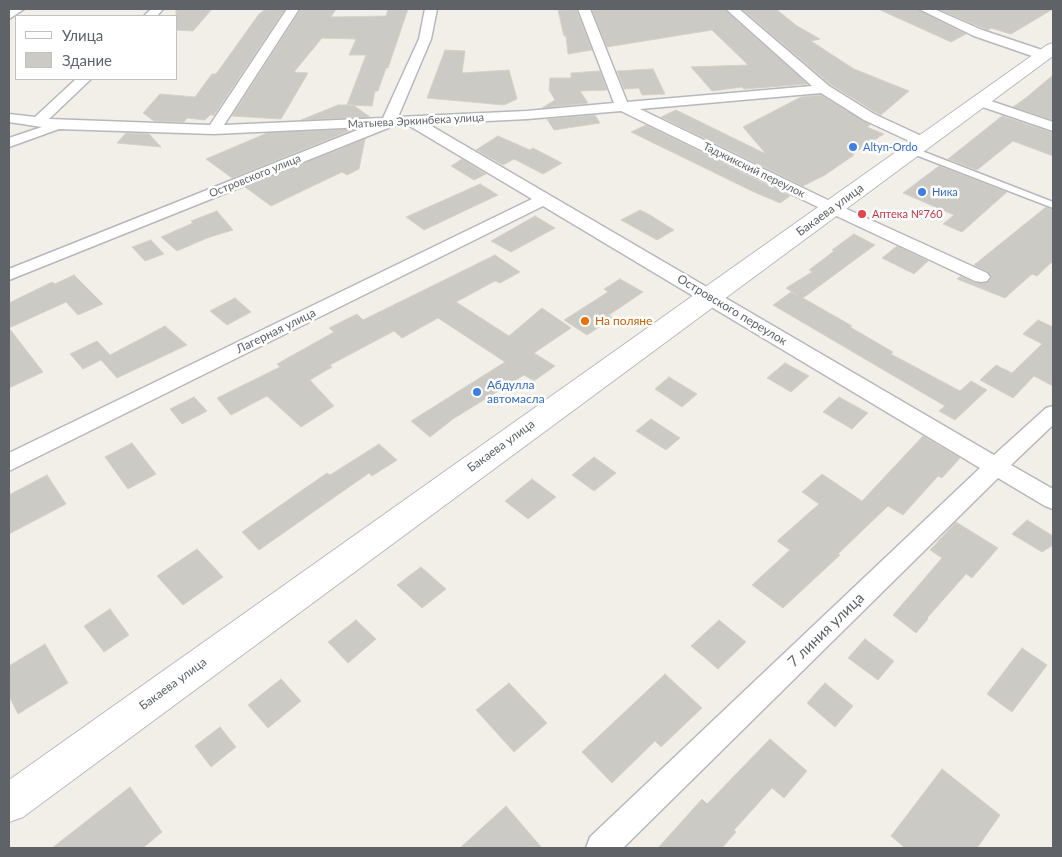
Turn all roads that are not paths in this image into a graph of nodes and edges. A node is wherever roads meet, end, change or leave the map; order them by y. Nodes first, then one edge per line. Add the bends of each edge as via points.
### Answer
1 (18, 9) edge
2 (294, 9) edge
3 (431, 9) edge
4 (584, 9) edge
5 (732, 9) edge
6 (925, 9) edge
7 (9, 15) edge
8 (1048, 51) edge
9 (83, 80) edge
10 (824, 89) junction
11 (979, 101) junction
12 (622, 106) junction
13 (9, 118) edge
14 (412, 121) junction
15 (388, 122) junction
16 (37, 123) junction
17 (60, 125) junction
18 (1053, 127) edge
19 (214, 130) junction
20 (9, 143) edge
21 (917, 146) junction
22 (544, 199) junction
23 (1053, 205) edge
24 (832, 208) junction
25 (9, 276) edge
26 (981, 277) dead end
27 (709, 297) junction
28 (1053, 413) edge
29 (9, 463) edge
30 (996, 466) junction
31 (1053, 500) edge
32 (9, 803) edge
33 (601, 848) edge

1 - 7 street
2 - 19 street
3 - 15 street via 425,39
4 - 12 street
5 - 10 street
6 - 8 street via 978,33
8 - 11 main road
9 - 16 street
10 - 12 street, Матыева Эркинбека улица
10 - 21 street
11 - 18 street
11 - 21 main road, Бакаева улица
12 - 14 street, Матыева Эркинбека улица
12 - 24 street, Таджикский переулок
13 - 16 street, Матыева Эркинбека улица
14 - 15 street, Матыева Эркинбека улица
14 - 22 street, Островского переулок
15 - 19 street, Матыева Эркинбека улица
15 - 25 street, Островского улица
16 - 17 street, Матыева Эркинбека улица
17 - 19 street, Матыева Эркинбека улица
17 - 20 street
21 - 23 lane
21 - 24 main road, Бакаева улица
22 - 27 street, Островского переулок
22 - 29 street, Лагерная улица
24 - 26 street, Таджикский переулок
24 - 27 main road, Бакаева улица
27 - 30 street, Островского переулок
27 - 32 main road, Бакаева улица
28 - 30 street, 7 линия улица
30 - 31 street, Островского переулок
30 - 33 street, 7 линия улица

